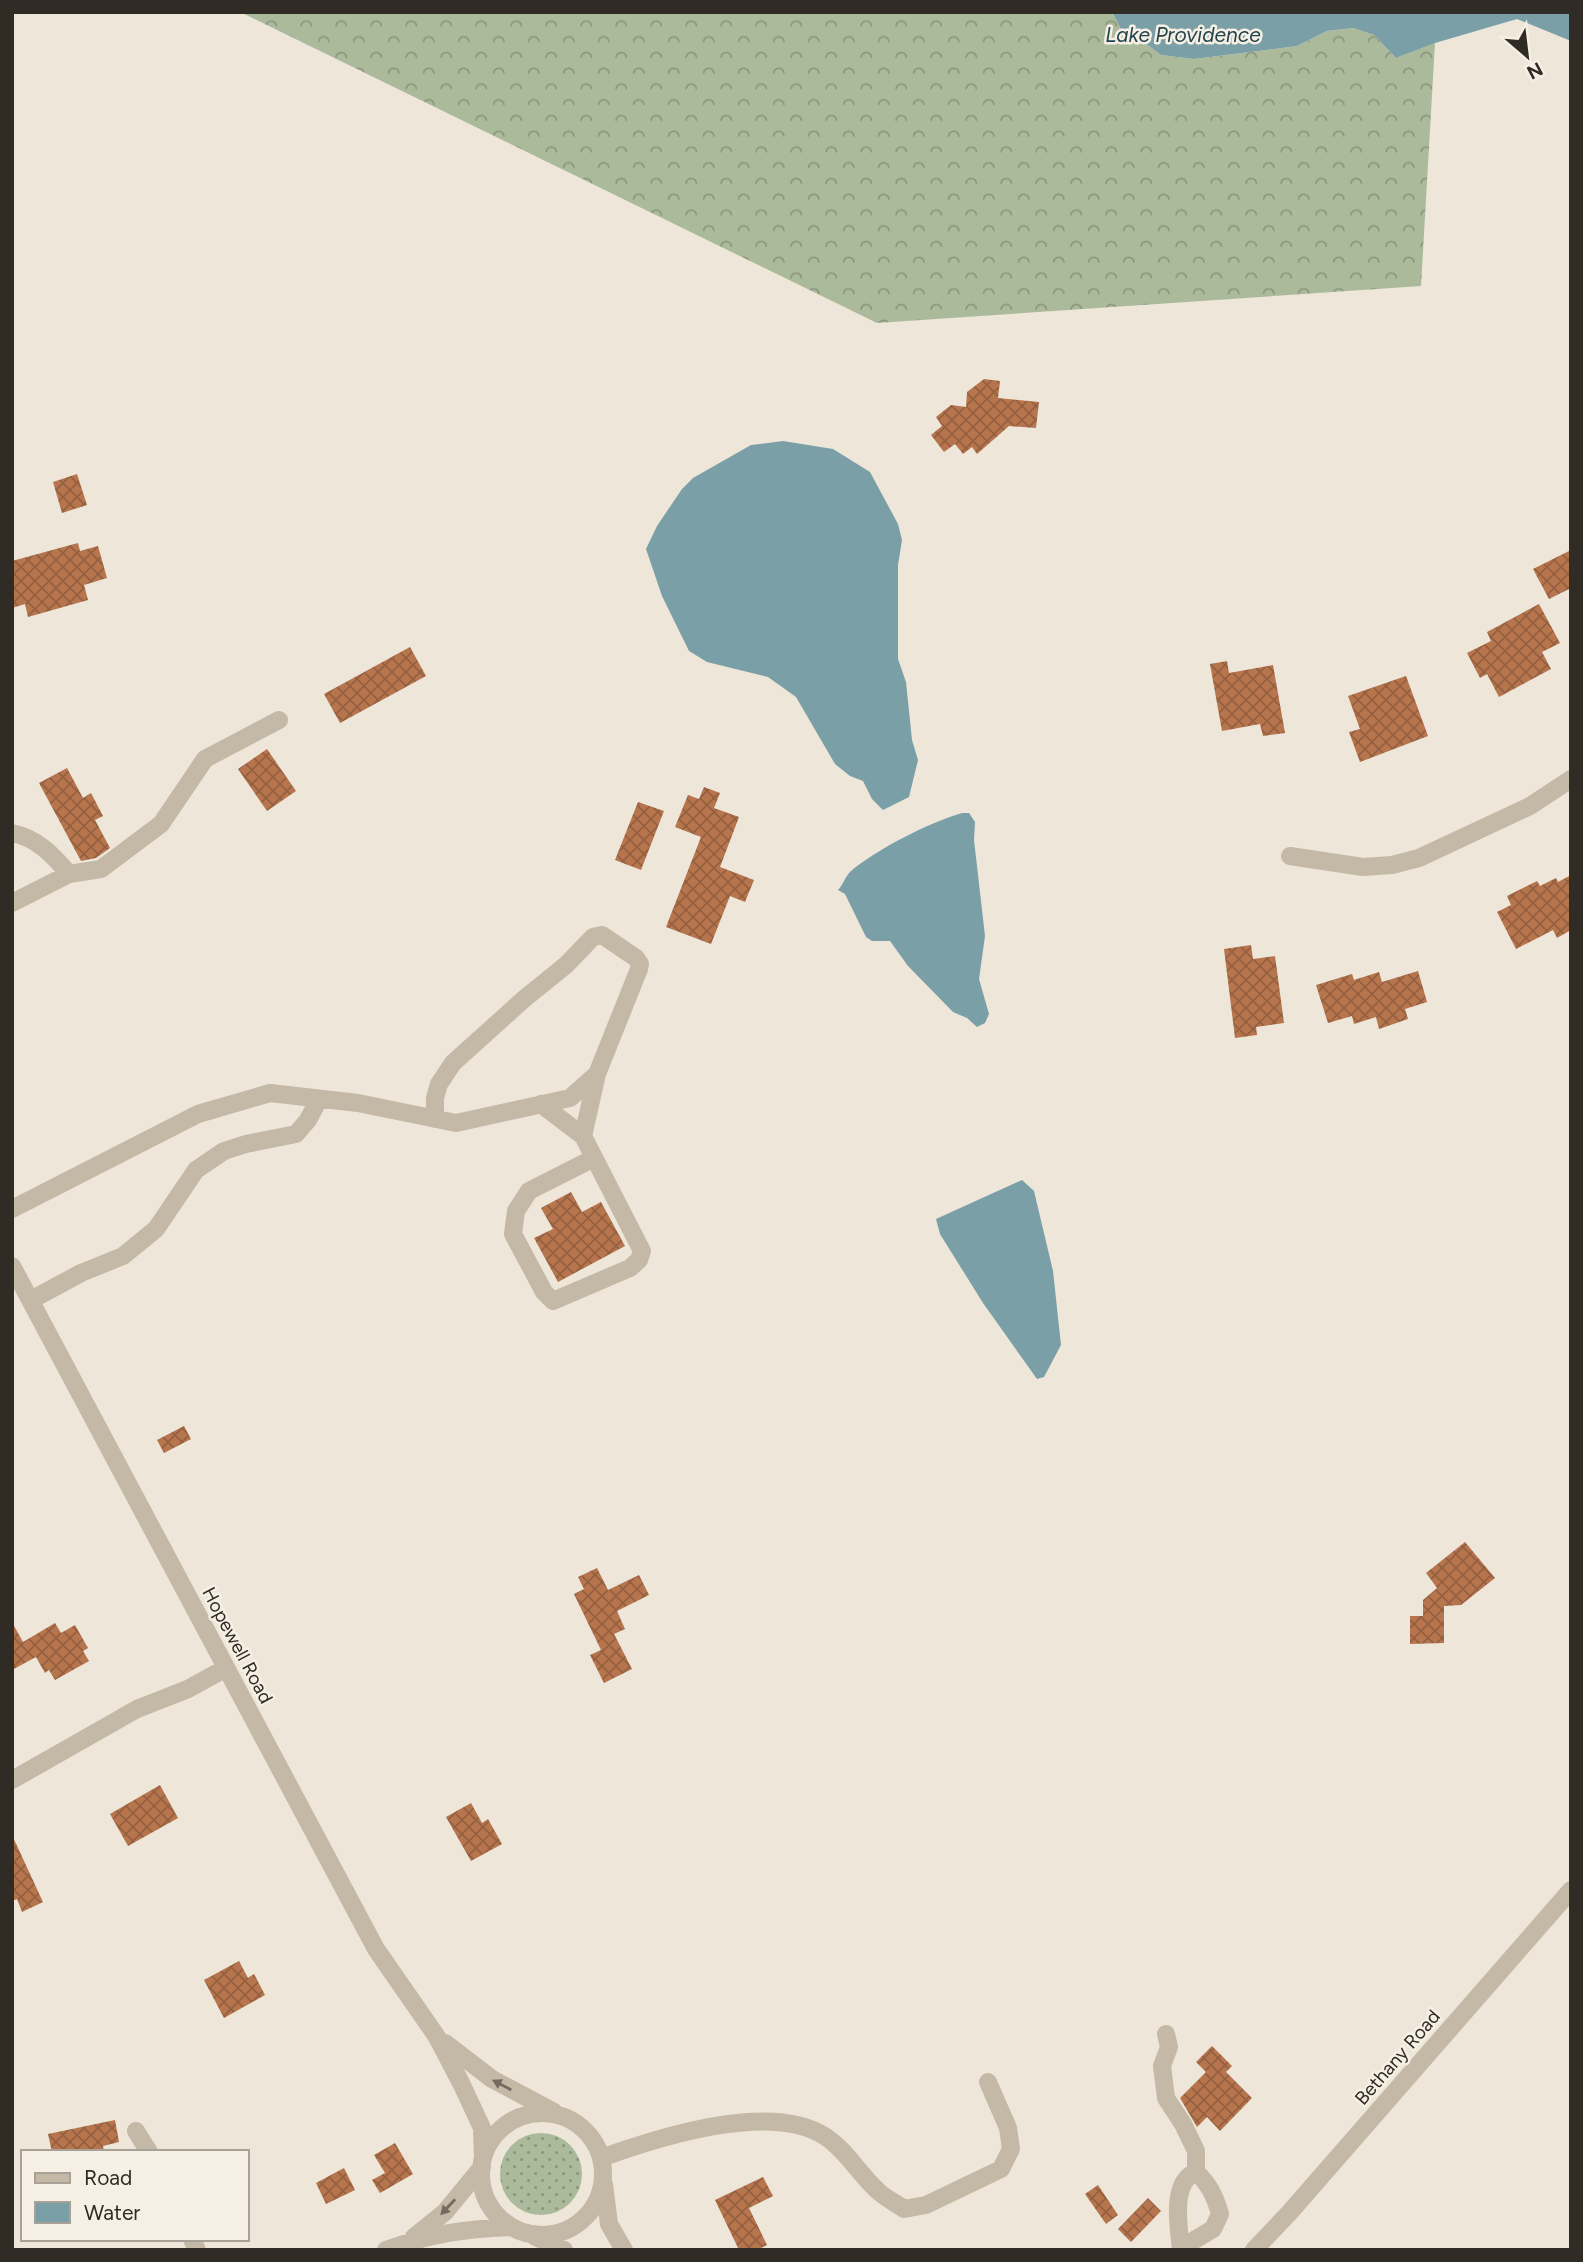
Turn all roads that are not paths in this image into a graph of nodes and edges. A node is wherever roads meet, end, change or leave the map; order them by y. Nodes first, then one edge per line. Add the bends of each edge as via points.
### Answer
1 (279, 720) dead end
2 (1571, 779) edge
3 (12, 833) edge
4 (1290, 856) dead end
5 (69, 874) junction
6 (12, 903) edge
7 (597, 1074) junction
8 (319, 1099) junction
9 (541, 1104) junction
10 (435, 1119) junction
11 (583, 1136) junction
12 (594, 1157) junction
13 (12, 1209) edge
14 (12, 1266) edge
15 (31, 1300) junction
16 (226, 1668) junction
17 (12, 1780) edge
18 (1571, 1890) edge
19 (1166, 2034) dead end
20 (436, 2037) junction
21 (988, 2082) dead end
22 (563, 2117) junction
23 (136, 2131) dead end
24 (148, 2150) edge
25 (601, 2158) junction
26 (483, 2162) junction
27 (1196, 2172) junction
28 (603, 2179) junction
29 (512, 2227) junction
30 (531, 2234) junction
31 (408, 2242) junction
32 (1181, 2249) edge
33 (386, 2250) edge
34 (564, 2250) edge
35 (624, 2250) edge
36 (1254, 2250) edge

1 - 5 street via 205,759 161,824 101,869
2 - 4 street via 1530,806 1419,858 1363,867
3 - 5 street via 51,853
5 - 6 street
7 - 9 street via 570,1098
7 - 10 street via 640,964 602,935 593,937 453,1063 439,1084
7 - 11 street
8 - 10 street
8 - 13 street via 270,1093 198,1114
8 - 15 street via 296,1134 246,1144 196,1170 156,1229 131,1251
9 - 10 street via 456,1123
9 - 11 street
11 - 12 street
12 - 12 street via 642,1251 630,1268 553,1301 513,1234 516,1211 529,1191
14 - 15 street, Hopewell Road
15 - 16 street, Hopewell Road
16 - 17 street via 137,1709
16 - 20 street, Hopewell Road via 376,1949
18 - 36 street, Bethany Road
19 - 27 street via 1169,2047 1162,2066 1166,2098 1196,2151
22 -> 20 street, Hopewell Road via 492,2079
20 - 26 street, Hopewell Road via 482,2128
21 - 25 street via 1008,2128 1011,2149 1001,2169 926,2205 904,2209 878,2192 825,2136 794,2124 747,2122 694,2128
22 - 25 street via 593,2140
22 - 26 street via 543,2113 506,2125 492,2140
23 - 24 street
25 - 28 street
26 - 29 street via 482,2185 488,2202
26 -> 31 street via 446,2211
27 - 32 street via 1182,2184 1177,2204
27 - 32 street via 1215,2196 1220,2214 1213,2229
28 - 30 street via 587,2216 551,2235
28 - 35 street via 609,2224
29 - 30 street
29 - 31 street via 463,2229
30 - 34 street
31 - 33 street

